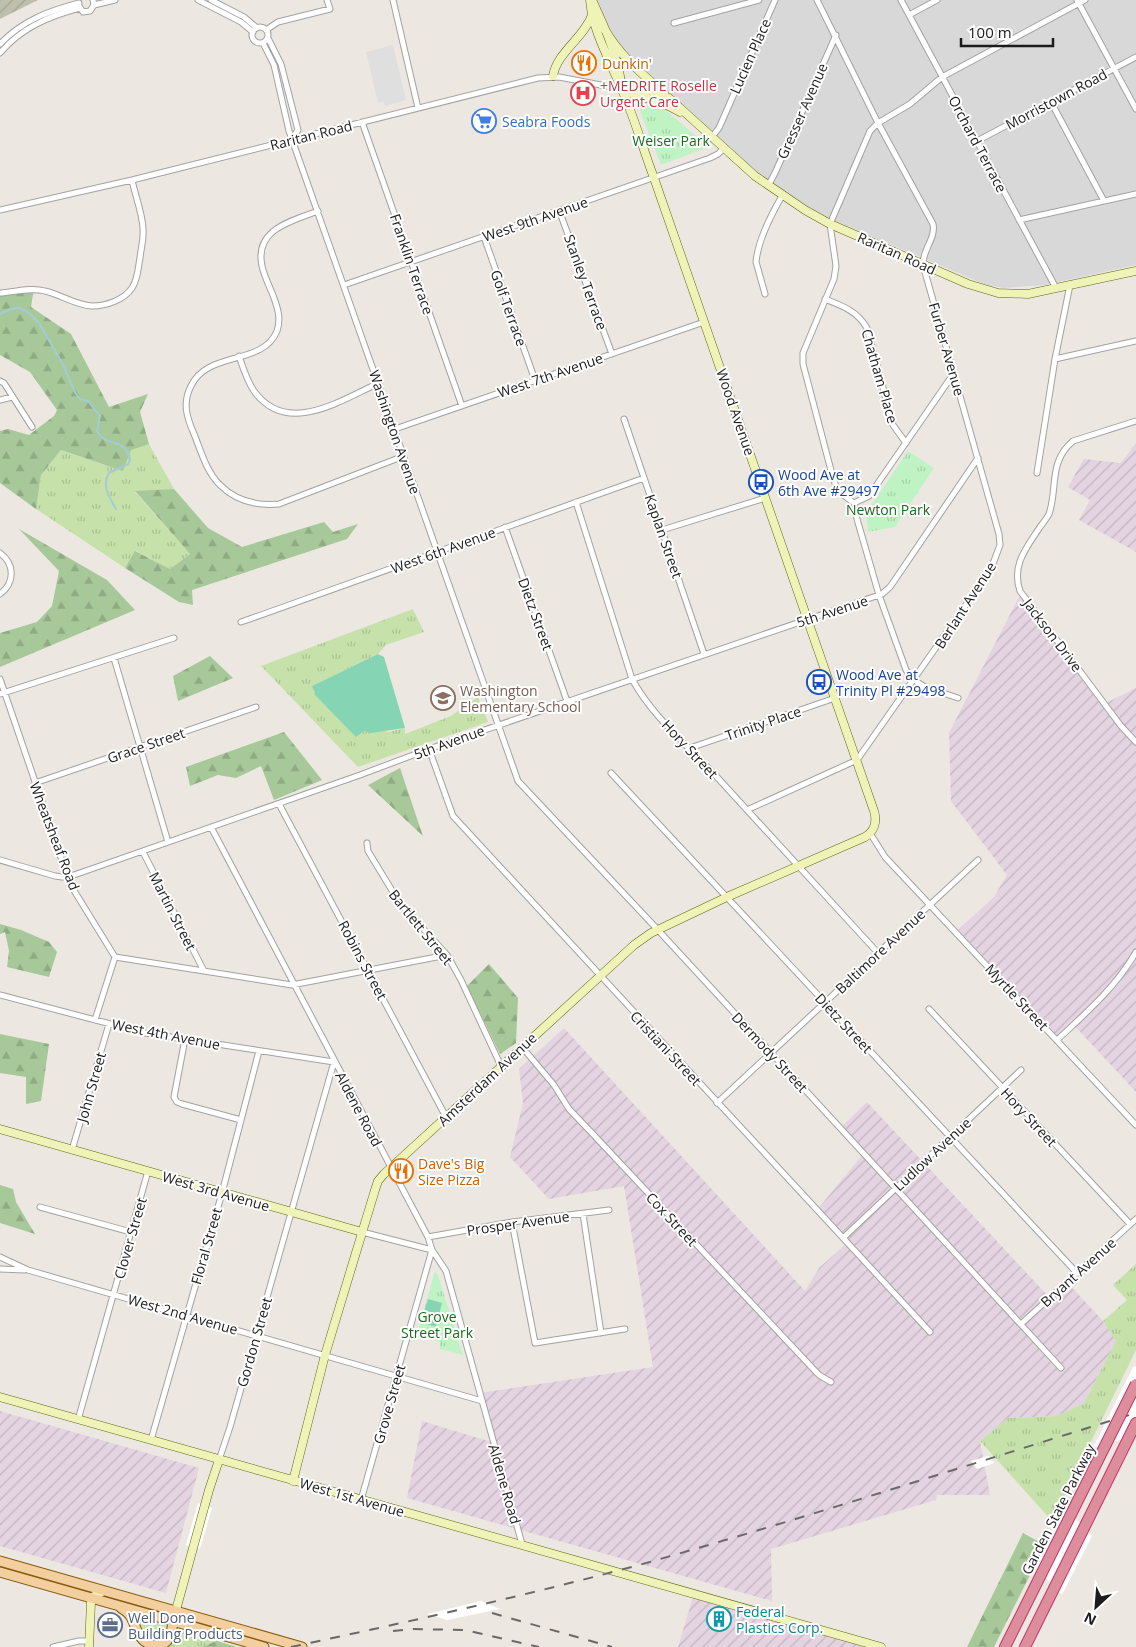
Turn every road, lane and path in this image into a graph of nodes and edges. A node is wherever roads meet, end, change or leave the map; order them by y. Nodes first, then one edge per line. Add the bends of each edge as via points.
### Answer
1 (115, 0) edge
2 (198, 0) edge
3 (211, 0) edge
4 (327, 0) edge
5 (393, 0) edge
6 (591, 0) edge
7 (759, 0) edge
8 (775, 0) edge
9 (817, 0) edge
10 (900, 0) edge
11 (937, 0) edge
12 (1085, 0) edge
13 (1078, 2) edge
14 (94, 3) edge
15 (80, 4) edge
16 (592, 15) junction
17 (909, 15) junction
18 (674, 23) dead end
19 (604, 28) junction
20 (255, 30) junction
21 (266, 30) junction
22 (836, 35) junction
23 (268, 38) junction
24 (263, 43) junction
25 (0, 44) edge
26 (0, 53) edge
27 (1136, 57) edge
28 (1114, 69) junction
29 (553, 76) junction
30 (942, 77) junction
31 (622, 89) junction
32 (673, 101) junction
33 (1051, 102) junction
34 (290, 103) junction
35 (283, 105) junction
36 (418, 108) junction
37 (1136, 109) edge
38 (690, 119) junction
39 (362, 122) junction
40 (878, 123) junction
41 (711, 138) junction
42 (292, 140) junction
43 (977, 141) junction
44 (723, 149) junction
45 (654, 178) junction
46 (132, 180) junction
47 (768, 186) junction
48 (1136, 194) edge
49 (782, 196) junction
50 (1104, 201) junction
51 (0, 210) edge
52 (559, 210) junction
53 (318, 211) junction
54 (1019, 220) junction
55 (830, 224) junction
56 (484, 236) junction
57 (411, 262) junction
58 (923, 265) junction
59 (1136, 271) edge
60 (344, 285) junction
61 (1070, 285) junction
62 (1056, 288) junction
63 (0, 293) edge
64 (766, 294) dead end
65 (825, 299) junction
66 (704, 322) junction
67 (1136, 341) edge
68 (612, 354) junction
69 (239, 356) junction
70 (1055, 359) junction
71 (954, 373) junction
72 (0, 380) edge
73 (535, 380) junction
74 (379, 383) junction
75 (12, 396) junction
76 (0, 400) edge
77 (462, 406) junction
78 (624, 418) dead end
79 (1136, 421) edge
80 (32, 427) dead end
81 (395, 429) junction
82 (906, 443) junction
83 (404, 456) junction
84 (978, 458) junction
85 (1037, 473) dead end
86 (644, 478) junction
87 (765, 498) junction
88 (576, 502) junction
89 (854, 503) junction
90 (505, 527) junction
91 (662, 530) junction
92 (1000, 545) joint
93 (0, 553) edge
94 (437, 553) junction
95 (0, 594) edge
96 (878, 595) junction
97 (808, 618) junction
98 (241, 622) dead end
99 (174, 638) dead end
100 (704, 654) junction
101 (114, 658) junction
102 (0, 679) edge
103 (632, 679) junction
104 (914, 680) junction
105 (2, 694) edge
106 (835, 698) junction
107 (958, 698) dead end
108 (566, 701) junction
109 (256, 707) dead end
110 (498, 725) junction
111 (1136, 742) edge
112 (140, 747) junction
113 (690, 748) junction
114 (429, 749) junction
115 (857, 760) junction
116 (611, 773) dead end
117 (35, 783) junction
118 (279, 804) junction
119 (747, 810) junction
120 (211, 827) junction
121 (870, 834) junction
122 (168, 842) junction
123 (367, 843) dead end
124 (143, 852) junction
125 (0, 860) edge
126 (978, 860) dead end
127 (798, 867) junction
128 (68, 877) junction
129 (727, 897) junction
130 (930, 904) junction
131 (658, 930) junction
132 (1136, 952) edge
133 (878, 953) junction
134 (447, 955) junction
135 (114, 957) junction
136 (369, 970) junction
137 (204, 971) junction
138 (600, 976) junction
139 (294, 984) junction
140 (0, 995) edge
141 (825, 1002) junction
142 (929, 1009) dead end
143 (96, 1020) junction
144 (109, 1024) junction
145 (185, 1040) junction
146 (1057, 1040) junction
147 (522, 1047) junction
148 (259, 1051) junction
149 (771, 1052) junction
150 (334, 1062) junction
151 (501, 1066) junction
152 (1021, 1070) dead end
153 (1002, 1088) junction
154 (717, 1103) junction
155 (446, 1117) junction
156 (241, 1120) junction
157 (1136, 1125) edge
158 (0, 1129) edge
159 (950, 1137) junction
160 (72, 1150) junction
161 (390, 1169) junction
162 (148, 1172) junction
163 (896, 1188) junction
164 (222, 1193) junction
165 (40, 1207) dead end
166 (609, 1210) dead end
167 (292, 1212) junction
168 (583, 1214) junction
169 (1136, 1219) edge
170 (512, 1222) junction
171 (1130, 1224) junction
172 (131, 1232) junction
173 (362, 1232) junction
174 (428, 1238) junction
175 (843, 1238) junction
176 (432, 1250) junction
177 (0, 1257) edge
178 (0, 1269) edge
179 (28, 1270) junction
180 (1077, 1273) junction
181 (114, 1294) junction
182 (186, 1315) junction
183 (1021, 1324) junction
184 (625, 1329) dead end
185 (930, 1332) dead end
186 (601, 1333) junction
187 (256, 1336) junction
188 (325, 1355) junction
189 (1061, 1368) dead end
190 (397, 1376) junction
191 (831, 1382) dead end
192 (1136, 1384) edge
193 (0, 1397) edge
194 (482, 1401) junction
195 (78, 1420) junction
196 (1136, 1424) edge
197 (151, 1440) junction
198 (219, 1460) junction
199 (293, 1481) junction
200 (361, 1500) junction
201 (522, 1544) junction
202 (0, 1561) edge
203 (0, 1572) edge
204 (104, 1591) junction
205 (92, 1598) junction
206 (117, 1605) junction
207 (174, 1611) junction
208 (173, 1621) junction
209 (89, 1644) edge
210 (53, 1647) edge
211 (264, 1647) edge
212 (302, 1647) edge
213 (881, 1647) edge
214 (1005, 1647) edge
215 (1025, 1647) edge

1 - 14 street
2 - 20 street
3 - 20 street via 244,17
4 - 21 street via 330,9 278,22
5 - 36 street
6 - 16 main road, Wood Avenue
6 - 19 main road, Wood Avenue
7 - 18 street
8 - 41 street, Lucien Place
9 - 22 street
10 - 17 street, Orchard Terrace
11 - 17 street
12 - 13 street
13 - 28 street
13 - 30 street
14 - 15 street via 88,12 83,12
15 - 25 street via 36,17 22,24
15 - 26 street via 38,22
16 - 29 main road via 558,62
16 - 31 main road, Wood Avenue
17 - 30 street, Orchard Terrace
19 - 31 main road, Wood Avenue via 618,66
19 - 32 main road via 624,56
20 - 21 street via 262,27
20 - 24 street via 252,37
21 - 23 street
22 - 40 street
22 - 47 street, Gresser Avenue
23 - 24 street
23 - 34 street via 280,64
24 - 35 street, Washington Avenue via 274,65
27 - 28 street, Morristown Road
28 - 33 street, Morristown Road
28 - 37 street
29 - 31 street, Raritan Road
29 - 36 street, Raritan Road
30 - 40 street via 910,104
30 - 43 street, Orchard Terrace
31 - 32 main road, Raritan Road via 656,92
31 - 38 main road, Raritan Road via 666,104
31 - 45 main road, Wood Avenue
32 - 38 main road, Raritan Road
33 - 43 street, Morristown Road
33 - 50 street
34 - 35 street
34 - 42 street via 298,130
35 - 42 street, Washington Avenue
36 - 39 street, Raritan Road
38 - 41 main road, Raritan Road
39 - 42 street, Raritan Road
39 - 57 street, Franklin Terrace
40 - 55 street via 870,131
40 - 58 street via 933,224
41 - 44 main road, Raritan Road
42 - 46 street, Raritan Road
42 - 53 street, Washington Avenue
43 - 54 street, Orchard Terrace
44 - 45 street, West 9th Avenue via 714,157
44 - 47 main road, Raritan Road
45 - 52 street, West 9th Avenue
45 - 66 main road, Wood Avenue
46 - 51 street, Raritan Road
46 - 63 street via 143,241 136,278 126,294 114,302 91,306 35,289
47 - 49 main road, Raritan Road
48 - 50 street
49 - 55 main road, Raritan Road
49 - 64 street via 756,262
50 - 54 street
52 - 56 street, West 9th Avenue
52 - 68 street, Stanley Terrace
53 - 60 street, Washington Avenue
53 - 69 street via 277,227 266,238 261,265 277,306 279,324 269,343 257,351
54 - 62 street, Orchard Terrace
55 - 58 main road, Raritan Road
55 - 65 street via 836,266
56 - 57 street, West 9th Avenue
56 - 73 street, Golf Terrace
57 - 60 street, West 9th Avenue
57 - 77 street, Franklin Terrace
58 - 62 main road, Raritan Road via 998,293 1028,294
58 - 71 street, Furber Avenue
59 - 61 main road, Raritan Road
60 - 74 street, Washington Avenue
61 - 62 main road, Raritan Road
61 - 70 street
65 - 82 street, Chatham Place via 856,314 867,328 893,425
65 - 89 street via 806,344 803,364 835,484
66 - 68 street, West 7th Avenue
66 - 87 main road, Wood Avenue
67 - 70 street
68 - 73 street, West 7th Avenue
69 - 74 street via 255,392 272,407 288,413 316,411
69 - 83 street via 203,370 191,385 186,404 188,418 209,471 232,494 251,503 279,504
70 - 85 street
71 - 82 street
71 - 84 street, Furber Avenue
72 - 75 street
73 - 77 street, West 7th Avenue
74 - 81 street, Washington Avenue
75 - 76 street
75 - 80 street
77 - 81 street, West 7th Avenue
78 - 86 street, Kaplan Street
79 - 111 street, Jackson Drive via 1073,441 1067,446 1054,471 1048,515 1020,558 1017,571 1020,591
81 - 83 street, Washington Avenue
82 - 89 street via 869,496
83 - 94 street, Washington Avenue
84 - 92 street, Furber Avenue
84 - 96 street, 5th Avenue via 890,587
86 - 88 street, West 6th Avenue
86 - 91 street, Kaplan Street
87 - 91 street
87 - 97 main road, Wood Avenue
88 - 90 street, West 6th Avenue
88 - 103 street, Hory Street
89 - 96 street
90 - 94 street, West 6th Avenue
90 - 108 street, Dietz Street
91 - 100 street, Kaplan Street
92 - 104 street, Berlant Avenue via 991,569
93 - 95 street via 8,560 12,575 9,585
94 - 98 street, West 6th Avenue
94 - 110 street, Washington Avenue
96 - 97 street, 5th Avenue
96 - 104 street via 904,666
97 - 100 street, 5th Avenue
97 - 106 main road, Wood Avenue
99 - 101 street
100 - 103 street, 5th Avenue
101 - 105 street
101 - 112 street
102 - 105 street, Wheatsheaf Road
103 - 108 street, 5th Avenue
103 - 113 street, Hory Street via 649,706
104 - 107 street via 929,689
104 - 115 street, Berlant Avenue
105 - 117 street, Wheatsheaf Road
106 - 113 street, Trinity Place
106 - 115 main road, Wood Avenue
108 - 110 street, 5th Avenue
109 - 112 street, Grace Street
110 - 114 street, 5th Avenue
110 - 131 street, Dermody Street via 518,781
112 - 117 street, Grace Street
112 - 122 street
113 - 119 street, Hory Street
114 - 118 street, 5th Avenue
114 - 138 street, Cristiani Street via 453,816
115 - 119 street
115 - 121 main road, Wood Avenue via 875,815
116 - 129 street, Dietz Street
117 - 128 street, Wheatsheaf Road
118 - 120 street, 5th Avenue
118 - 136 street, Robins Street
119 - 127 street, Hory Street
120 - 122 street, 5th Avenue
120 - 139 street, Aldene Road
121 - 127 main road, Amsterdam Avenue
121 - 130 street, Myrtle Street via 882,854
122 - 124 street, 5th Avenue
123 - 134 street, Bartlett Street via 368,851 395,896
124 - 128 street, 5th Avenue
124 - 137 street, Martin Street
125 - 128 street, 5th Avenue
126 - 130 street, Baltimore Avenue
127 - 129 main road, Amsterdam Avenue
127 - 133 street, Hory Street
128 - 135 street, Wheatsheaf Road
129 - 131 main road, Amsterdam Avenue
129 - 141 street, Dietz Street
130 - 133 street, Baltimore Avenue
130 - 146 street, Myrtle Street
131 - 138 main road, Amsterdam Avenue via 634,945
131 - 149 street, Dermody Street
132 - 146 street via 1105,995
133 - 141 street, Baltimore Avenue
134 - 136 street
134 - 151 street, Bartlett Street
135 - 137 street
135 - 143 street
136 - 139 street
136 - 155 street, Robins Street
137 - 139 street
138 - 147 main road, Amsterdam Avenue
138 - 154 street, Cristiani Street
139 - 150 street, Aldene Road
140 - 143 street, West 4th Avenue
141 - 149 street, Baltimore Avenue
141 - 159 street, Dietz Street
142 - 153 street, Hory Street
143 - 144 street, West 4th Avenue
144 - 145 street, West 4th Avenue
144 - 160 street, John Street
145 - 148 street, West 4th Avenue
145 - 156 street via 174,1098 182,1104
146 - 157 street, Myrtle Street
147 - 151 main road, Amsterdam Avenue
147 - 191 street, Cox Street via 554,1084 569,1109 819,1375
148 - 150 street, West 4th Avenue
148 - 156 street, Floral Street
149 - 154 street, Baltimore Avenue
149 - 163 street, Dermody Street
150 - 161 street, Aldene Road
150 - 167 street, Gordon Street
151 - 155 main road, Amsterdam Avenue
152 - 153 street, Ludlow Avenue
153 - 159 street, Ludlow Avenue
153 - 171 street, Hory Street
154 - 175 street, Cristiani Street
155 - 161 main road, Amsterdam Avenue
156 - 164 street, Floral Street
158 - 160 main road, West 3rd Avenue
159 - 163 street, Ludlow Avenue
159 - 180 street, Dietz Street
160 - 162 main road, West 3rd Avenue
161 - 173 main road, Amsterdam Avenue via 378,1181
161 - 174 street, Aldene Road
162 - 164 main road, West 3rd Avenue
162 - 172 street, Clover Street
163 - 175 street, Ludlow Avenue
163 - 183 street, Dermody Street
164 - 167 main road, West 3rd Avenue
164 - 182 street, Floral Street
165 - 172 street
166 - 168 street, Prosper Avenue
167 - 173 main road, West 3rd Avenue
167 - 187 street, Gordon Street
168 - 170 street, Prosper Avenue
168 - 186 street
169 - 171 street, Bryant Avenue
170 - 174 street, Prosper Avenue
170 - 186 street via 534,1343
171 - 180 street, Bryant Avenue
172 - 181 street, Clover Street
173 - 176 street, West 3rd Avenue
173 - 188 main road, Amsterdam Avenue
174 - 176 street, Aldene Road
175 - 185 street, Cristiani Street
176 - 190 street, Grove Street
176 - 194 street, Aldene Road via 446,1271
177 - 179 street, West 2nd Avenue
178 - 179 street, West 2nd Avenue
179 - 181 street, West 2nd Avenue
180 - 183 street, Bryant Avenue
181 - 182 street, West 2nd Avenue
181 - 195 street, Clover Street
182 - 187 street, West 2nd Avenue
182 - 197 street, Floral Street
183 - 189 street, Dermody Street
184 - 186 street
187 - 188 street, West 2nd Avenue
187 - 198 street, Gordon Street
188 - 190 street, West 2nd Avenue
188 - 199 main road, Amsterdam Avenue
190 - 194 street, West 2nd Avenue
190 - 200 street, Grove Street
192 - 214 highway, Garden State Parkway, bridge
193 - 195 main road, West 1st Avenue
194 - 201 street, Aldene Road
195 - 197 main road, West 1st Avenue
196 - 215 highway
197 - 198 main road, West 1st Avenue
198 - 199 main road, West 1st Avenue
198 - 207 main road, Gordon Street
199 - 200 main road, West 1st Avenue
200 - 201 main road, West 1st Avenue
201 - 213 main road, West 1st Avenue
202 - 204 main road
203 - 205 main road
204 - 205 main road
204 - 207 main road
205 - 206 main road
205 - 209 main road
206 - 208 main road
206 - 208 main road via 131,1618 140,1640 150,1646 162,1645 167,1640
207 - 208 main road, Gordon Street
207 - 212 main road
208 - 211 main road
209 - 210 street via 79,1641

